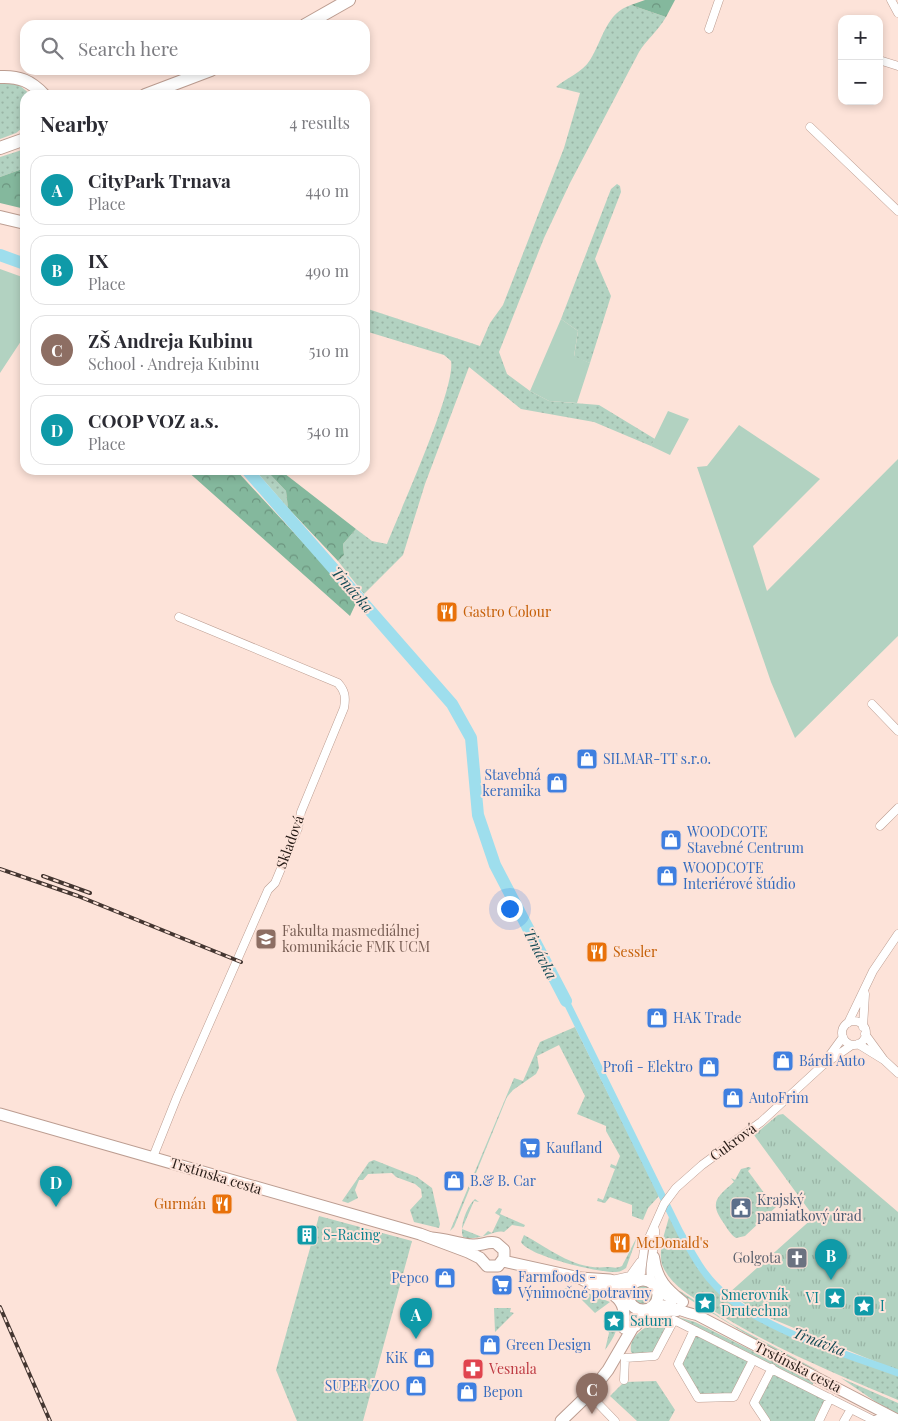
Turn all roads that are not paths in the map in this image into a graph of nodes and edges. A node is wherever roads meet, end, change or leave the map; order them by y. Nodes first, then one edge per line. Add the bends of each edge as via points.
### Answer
1 (349, 0) edge
2 (719, 0) edge
3 (891, 0) edge
4 (898, 13) edge
5 (314, 20) edge
6 (709, 29) dead end
7 (883, 61) edge
8 (898, 66) edge
9 (198, 75) edge
10 (0, 77) edge
11 (26, 80) junction
12 (33, 90) edge
13 (38, 90) edge
14 (159, 90) edge
15 (810, 127) dead end
16 (20, 136) edge
17 (20, 141) edge
18 (20, 144) edge
19 (5, 146) edge
20 (898, 211) edge
21 (0, 218) edge
22 (20, 222) edge
23 (179, 617) dead end
24 (872, 704) dead end
25 (898, 731) edge
26 (898, 808) edge
27 (880, 826) dead end
28 (898, 934) edge
29 (866, 986) junction
30 (848, 1023) junction
31 (864, 1030) junction
32 (842, 1037) junction
33 (855, 1045) junction
34 (884, 1060) junction
35 (823, 1065) junction
36 (898, 1073) edge
37 (0, 1114) edge
38 (153, 1157) junction
39 (654, 1228) junction
40 (432, 1238) junction
41 (483, 1246) junction
42 (504, 1257) junction
43 (654, 1257) junction
44 (480, 1258) junction
45 (641, 1260) junction
46 (580, 1278) junction
47 (610, 1280) junction
48 (634, 1282) junction
49 (655, 1287) junction
50 (603, 1290) junction
51 (629, 1300) junction
52 (682, 1307) junction
53 (648, 1308) junction
54 (629, 1328) junction
55 (694, 1330) junction
56 (754, 1360) junction
57 (772, 1368) junction
58 (624, 1380) dead end
59 (589, 1394) junction
60 (830, 1398) junction
61 (851, 1408) junction
62 (873, 1420) edge
63 (898, 1420) edge
64 (561, 1421) edge
65 (615, 1421) edge
66 (766, 1421) edge
67 (819, 1421) edge
68 (844, 1421) edge
69 (887, 1421) edge

1 - 5 main road
2 - 6 street
3 - 4 street
7 - 8 street
9 - 14 main road
10 - 11 main road
11 - 12 main road
11 - 13 main road
15 - 20 street
16 - 19 main road
17 - 19 main road
18 - 19 main road
21 - 22 main road
23 - 38 street, Skladová via 338,683 346,698 301,812 295,836 242,947
24 - 25 street
26 - 27 street
28 - 29 street
29 - 30 street
29 - 31 street
30 - 31 street via 855,1022
30 - 32 street
31 - 33 street via 864,1039
31 - 34 street
32 - 33 street
32 - 35 street, Cukrová
33 - 34 street
33 - 35 street, Cukrová
34 - 36 street
35 - 39 street, Cukrová via 761,1122 695,1170 672,1192
37 - 38 main road, Trstínska cesta
38 - 40 main road, Trstínska cesta
39 - 43 street, Cukrová
39 - 45 street, Cukrová
40 - 41 main road, Trstínska cesta
40 - 44 main road, Trstínska cesta
41 - 42 main road, Trstínska cesta via 501,1245
41 - 44 main road
42 - 44 main road, Trstínska cesta via 498,1266 491,1267
42 - 46 main road, Trstínska cesta
43 - 49 street, Cukrová via 650,1268
43 - 52 street via 661,1282
45 - 47 street, Cukrová via 630,1276
45 - 48 street, Cukrová via 641,1273
46 - 47 main road, Trstínska cesta
46 - 50 main road, Trstínska cesta
47 - 48 main road, Trstínska cesta via 623,1285
48 - 49 main road via 643,1280
48 - 51 main road
49 - 52 street, Trstínska cesta
49 - 53 main road via 656,1300
50 - 51 main road, Trstínska cesta via 621,1293
50 - 54 main road via 619,1298
51 - 53 main road
51 - 54 main road
52 - 53 street, Trstínska cesta via 664,1304
52 - 54 street via 653,1314
52 - 63 street, Trstínska cesta
53 - 54 main road
54 - 59 main road via 608,1370
55 - 56 street
55 - 56 street via 678,1364 698,1398 734,1397
55 - 58 street via 674,1320 655,1356 625,1358
56 - 57 street
57 - 60 street
57 - 66 street via 754,1403
59 - 64 main road
59 - 65 street
60 - 61 street
60 - 67 street
61 - 62 street
61 - 68 street
62 - 69 street

